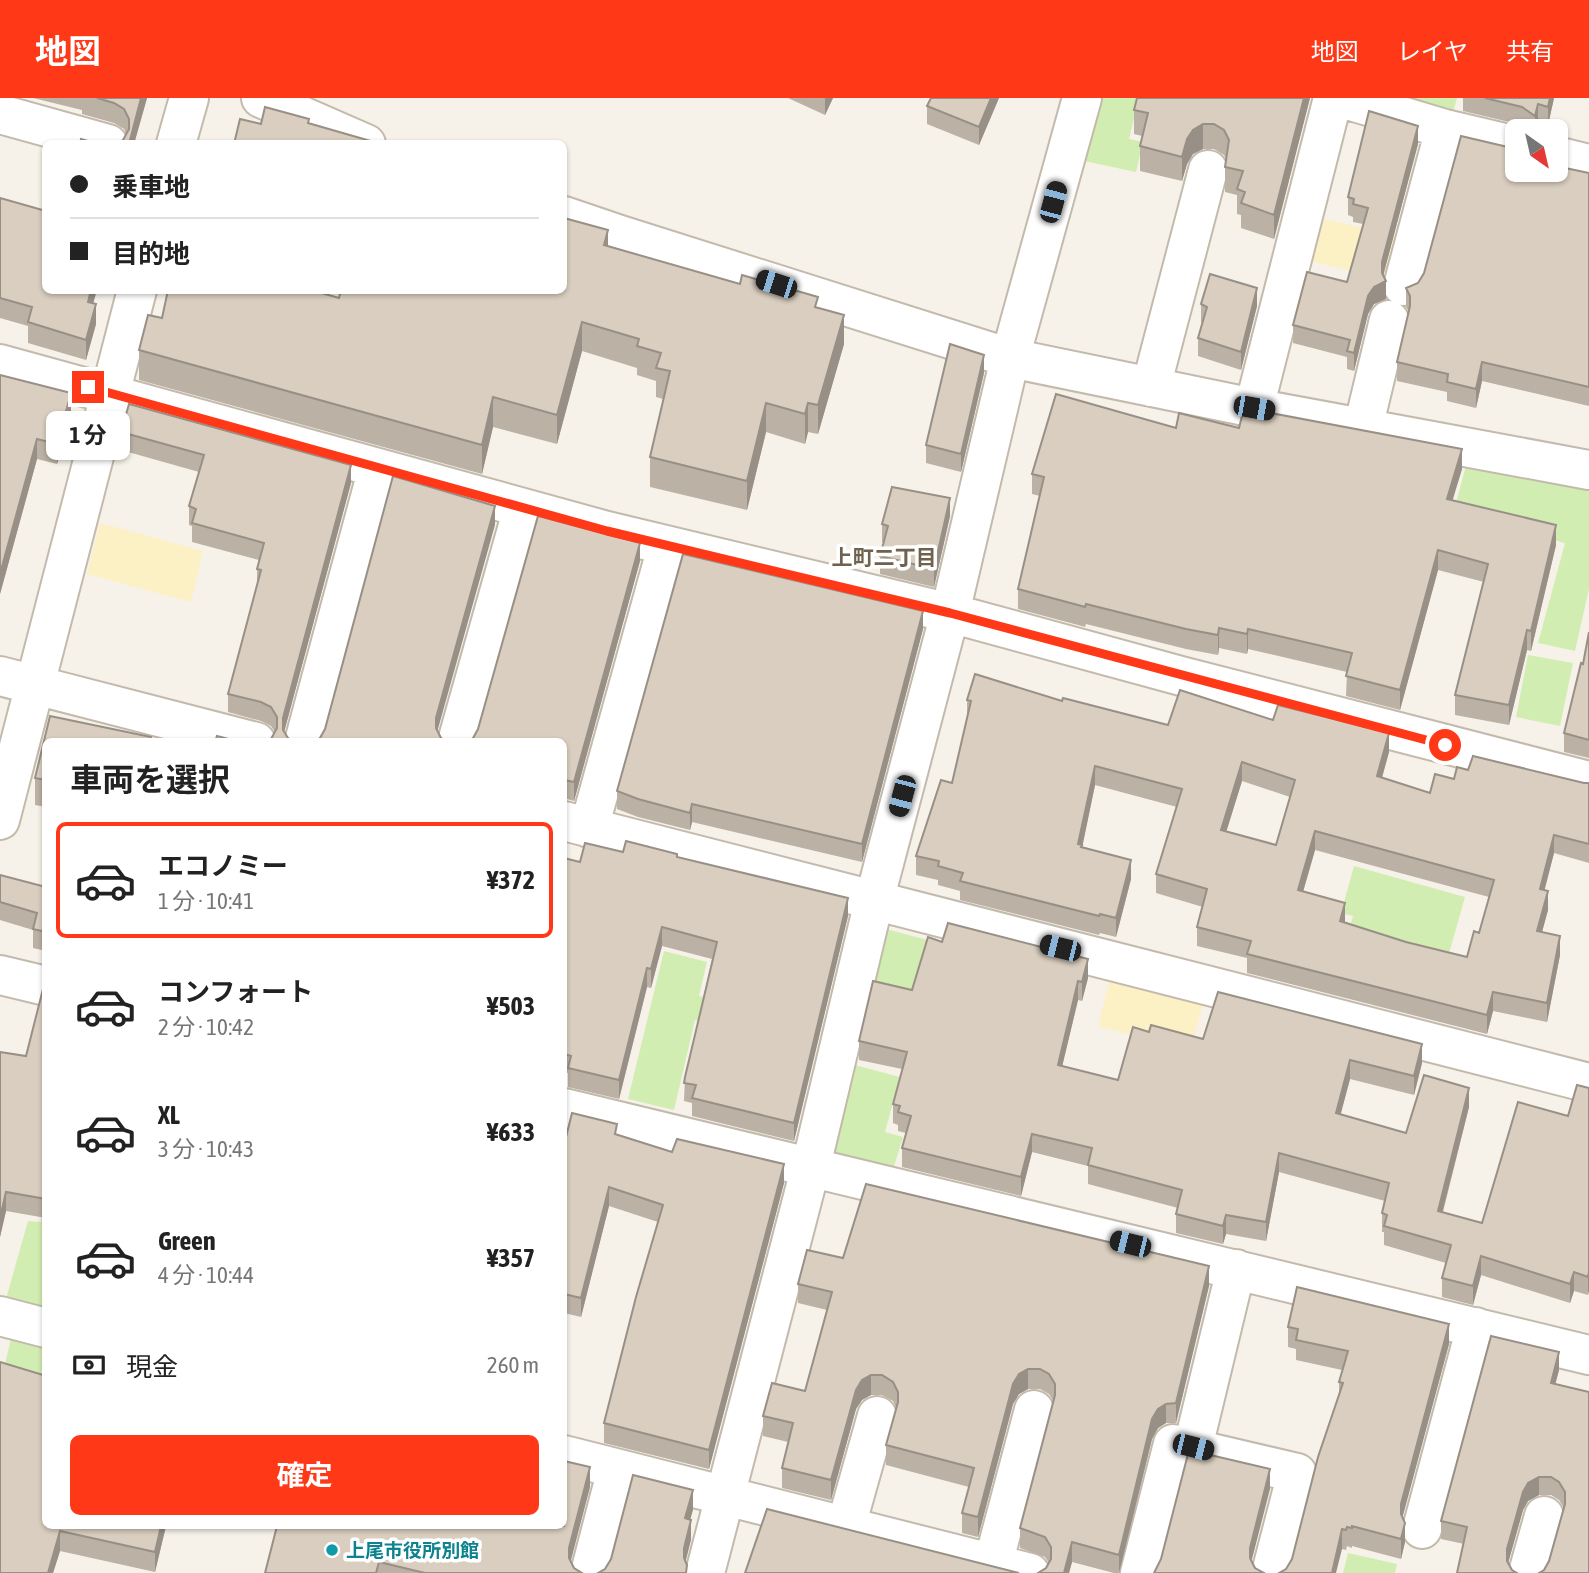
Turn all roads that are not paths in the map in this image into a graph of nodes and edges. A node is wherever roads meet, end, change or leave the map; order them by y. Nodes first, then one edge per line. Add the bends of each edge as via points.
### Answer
1 (189, 98) edge
2 (261, 98) edge
3 (1082, 98) edge
4 (1333, 98) edge
5 (1341, 98) edge
6 (0, 114) edge
7 (1445, 129) junction
8 (94, 140) edge
9 (177, 140) edge
10 (357, 140) edge
11 (1505, 143) edge
12 (1568, 159) edge
13 (1589, 164) edge
14 (1208, 170) dead end
15 (567, 217) edge
16 (136, 294) edge
17 (1010, 358) junction
18 (0, 364) edge
19 (1151, 387) junction
20 (110, 393) junction
21 (1254, 408) junction
22 (1363, 428) junction
23 (378, 468) junction
24 (1589, 470) edge
25 (523, 508) junction
26 (667, 547) junction
27 (950, 613) junction
28 (18, 681) edge
29 (240, 738) edge
30 (305, 738) edge
31 (458, 738) edge
32 (1589, 781) edge
33 (0, 820) edge
34 (576, 824) edge
35 (874, 901) junction
36 (0, 975) edge
37 (42, 985) edge
38 (1589, 1083) edge
39 (567, 1109) edge
40 (811, 1166) junction
41 (1236, 1269) junction
42 (0, 1317) edge
43 (42, 1327) edge
44 (1476, 1327) junction
45 (1589, 1355) edge
46 (1034, 1410) dead end
47 (877, 1416) dead end
48 (1193, 1447) junction
49 (567, 1456) edge
50 (617, 1469) junction
51 (725, 1495) junction
52 (1544, 1517) dead end
53 (846, 1526) junction
54 (1422, 1529) dead end
55 (993, 1563) junction
56 (590, 1573) edge
57 (705, 1573) edge
58 (1030, 1573) edge
59 (1140, 1573) edge
60 (1271, 1573) edge
61 (1528, 1573) edge

1 - 9 street
2 - 10 street
3 - 17 street
4 - 21 street
5 - 7 street
6 - 8 street
7 - 11 street
7 - 22 street
12 - 13 street
14 - 19 street
15 - 17 street
16 - 20 street
17 - 19 street
17 - 27 street
18 - 20 street
19 - 21 street
20 - 23 street
20 - 28 street
21 - 22 street
22 - 24 street
23 - 25 street
23 - 30 street
25 - 26 street
25 - 31 street
26 - 27 street
26 - 34 street
27 - 32 street
27 - 35 street
28 - 29 street
28 - 33 street
34 - 35 street
35 - 38 street
35 - 40 street
36 - 37 street
39 - 40 street
40 - 41 street
40 - 51 street
41 - 44 street
41 - 48 street
42 - 43 street
44 - 45 street
44 - 54 street
46 - 55 street
47 - 53 street
48 - 59 street via 1173,1444
48 - 60 street via 1297,1472
49 - 50 street
50 - 51 street
50 - 56 street
51 - 53 street
51 - 57 street
52 - 61 street
53 - 55 street
55 - 58 street

